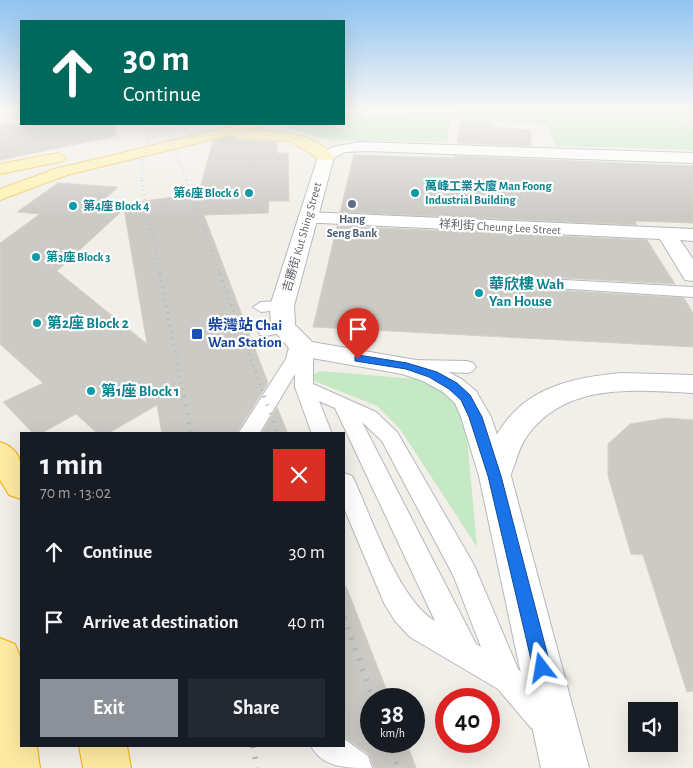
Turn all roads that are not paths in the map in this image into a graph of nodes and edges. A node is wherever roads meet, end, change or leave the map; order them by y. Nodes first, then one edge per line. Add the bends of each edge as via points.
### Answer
1 (117, 145) edge
2 (154, 145) edge
3 (309, 145) edge
4 (98, 148) dead end
5 (70, 155) dead end
6 (326, 157) junction
7 (693, 158) edge
8 (0, 169) edge
9 (0, 195) edge
10 (307, 218) junction
11 (666, 234) junction
12 (693, 235) edge
13 (693, 275) edge
14 (544, 284) dead end
15 (693, 292) edge
16 (282, 327) junction
17 (407, 366) junction
18 (467, 367) dead end
19 (693, 384) edge
20 (304, 387) junction
21 (343, 404) junction
22 (249, 432) edge
23 (321, 432) edge
24 (0, 454) edge
25 (494, 476) junction
26 (20, 484) edge
27 (345, 484) edge
28 (466, 654) junction
29 (0, 659) edge
30 (508, 679) junction
31 (103, 747) edge
32 (328, 747) edge
33 (563, 756) edge
34 (16, 768) edge
35 (107, 768) edge
36 (356, 768) edge

1 - 4 main road
2 - 9 main road via 61,172
3 - 6 main road
5 - 8 main road
6 - 7 street via 351,148 381,147
6 - 10 street, 吉勝街 Kut Shing Street
10 - 11 street, 祥利街 Cheung Lee Street
10 - 16 street, 吉勝街 Kut Shing Street
11 - 12 street, 祥利街 Cheung Lee Street
11 - 13 street
14 - 15 lane
16 - 17 street
16 - 20 lane
16 - 22 lane via 294,359
17 - 18 lane
17 - 25 street via 433,375 466,398 476,417
19 - 25 street via 603,383 574,388 551,397 515,431
20 - 21 lane
20 - 23 lane
21 - 28 lane
21 - 30 lane via 373,418 390,437 465,573
24 - 26 highway
25 - 33 street
27 - 28 lane via 393,594 405,612 420,628
28 - 30 lane
29 - 34 highway
30 - 33 lane via 534,706
31 - 35 highway
32 - 36 lane

